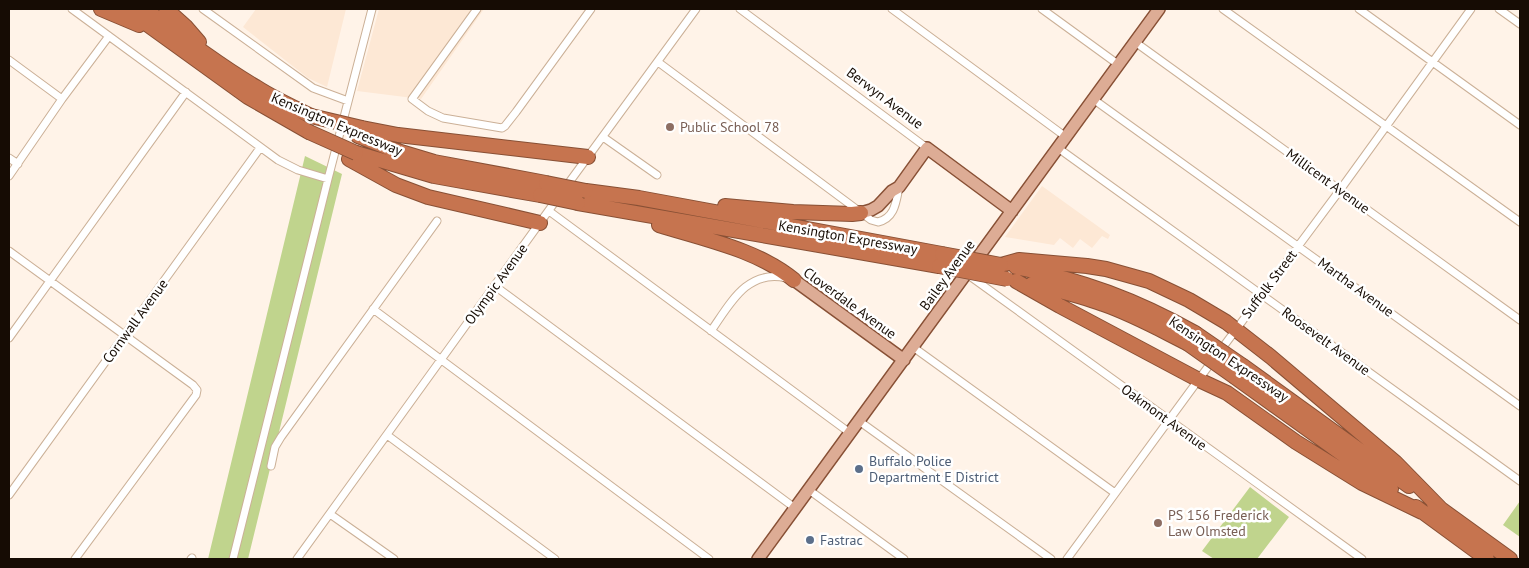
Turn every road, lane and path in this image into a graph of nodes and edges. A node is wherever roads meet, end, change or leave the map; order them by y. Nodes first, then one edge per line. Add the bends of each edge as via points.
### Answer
1 (72, 9) edge
2 (101, 9) edge
3 (126, 9) edge
4 (145, 9) edge
5 (166, 9) edge
6 (203, 9) edge
7 (372, 9) edge
8 (477, 9) edge
9 (591, 9) edge
10 (696, 9) edge
11 (740, 9) edge
12 (892, 9) edge
13 (1042, 9) edge
14 (1159, 9) edge
15 (1223, 9) edge
16 (1359, 9) edge
17 (1471, 9) edge
18 (1499, 9) edge
19 (1520, 24) edge
20 (158, 33) junction
21 (109, 36) junction
22 (1135, 42) junction
23 (9, 60) edge
24 (218, 62) junction
25 (658, 62) junction
26 (1432, 62) junction
27 (1119, 65) junction
28 (186, 92) junction
29 (62, 99) junction
30 (1094, 99) junction
31 (348, 101) junction
32 (1520, 125) edge
33 (1386, 126) junction
34 (360, 132) junction
35 (603, 137) junction
36 (1066, 137) junction
37 (260, 148) junction
38 (927, 148) junction
39 (1058, 148) junction
40 (353, 156) junction
41 (588, 157) junction
42 (9, 158) edge
43 (18, 164) junction
44 (657, 175) dead end
45 (9, 176) edge
46 (328, 179) junction
47 (543, 189) junction
48 (1340, 190) junction
49 (639, 198) junction
50 (606, 208) junction
51 (548, 211) junction
52 (1012, 211) junction
53 (861, 213) junction
54 (437, 221) dead end
55 (1520, 222) edge
56 (540, 223) junction
57 (1298, 246) junction
58 (9, 251) edge
59 (940, 260) junction
60 (1015, 272) junction
61 (966, 274) junction
62 (794, 280) junction
63 (50, 281) junction
64 (495, 286) junction
65 (1261, 294) junction
66 (373, 309) junction
67 (1520, 320) edge
68 (1236, 329) junction
69 (711, 331) junction
70 (125, 335) junction
71 (9, 338) edge
72 (913, 348) junction
73 (441, 360) junction
74 (904, 360) junction
75 (1239, 372) junction
76 (1199, 380) junction
77 (1520, 406) edge
78 (859, 421) junction
79 (1170, 421) junction
80 (850, 433) junction
81 (387, 435) junction
82 (271, 466) dead end
83 (1520, 481) edge
84 (809, 490) junction
85 (1115, 493) junction
86 (9, 495) edge
87 (795, 508) junction
88 (1441, 509) junction
89 (1422, 512) junction
90 (330, 514) junction
91 (75, 559) edge
92 (233, 559) edge
93 (296, 559) edge
94 (394, 559) edge
95 (554, 559) edge
96 (709, 559) edge
97 (759, 559) edge
98 (904, 559) edge
99 (1051, 559) edge
100 (1067, 559) edge
101 (1362, 559) edge
102 (1487, 559) edge
103 (1510, 559) edge

1 - 21 street
2 - 20 highway
3 - 20 highway, Kensington Expressway
4 - 24 highway, Kensington Expressway
5 - 24 highway
6 - 31 street via 313,88
7 - 31 street
8 - 9 street via 412,100 443,118 498,128 504,127
10 - 25 street, Olympic Avenue
11 - 38 street, Berwyn Avenue
12 - 36 street
13 - 27 street
14 - 22 main road, Bailey Avenue
15 - 33 street
16 - 26 street
17 - 26 street, Suffolk Street
18 - 19 street
20 - 40 highway, Kensington Expressway, bridge via 248,97
21 - 28 street
21 - 29 street
22 - 27 main road, Bailey Avenue
22 - 48 street, Millicent Avenue
23 - 29 street
24 - 34 highway, Kensington Expressway, bridge via 282,103
25 - 35 street, Olympic Avenue
25 - 53 street
26 - 32 street
26 - 33 street, Suffolk Street
27 - 30 main road, Bailey Avenue
28 - 37 street
28 - 63 street
29 - 43 street
30 - 36 main road, Bailey Avenue
30 - 57 street, Martha Avenue
31 - 46 street
33 - 48 street, Suffolk Street
33 - 55 street
34 - 41 highway
34 - 47 highway, Kensington Expressway via 394,150
35 - 41 street, Olympic Avenue
35 - 44 street
36 - 39 main road, Bailey Avenue
37 - 46 street via 298,170
37 - 70 street, Cornwall Avenue
38 - 52 main road, Berwyn Avenue
38 - 53 main road via 899,187 878,206
39 - 52 main road, Bailey Avenue
39 - 65 street, Roosevelt Avenue
40 - 47 highway, Kensington Expressway via 434,176
40 - 56 highway via 396,185 428,198
41 - 51 street, Olympic Avenue
42 - 43 street
43 - 45 street
46 - 92 street
47 - 49 highway, Kensington Expressway, bridge
47 - 50 highway, Kensington Expressway, bridge via 578,203
48 - 57 street, Suffolk Street
48 - 67 street, Millicent Avenue
49 - 53 highway via 793,212
49 - 59 highway, Kensington Expressway
50 - 59 highway, Kensington Expressway
50 - 62 highway via 742,251
51 - 56 street, Olympic Avenue
51 - 69 street
52 - 61 main road, Bailey Avenue
54 - 66 street
56 - 64 street, Olympic Avenue
57 - 65 street, Suffolk Street
57 - 77 street, Martha Avenue
58 - 63 street
59 - 60 highway, Kensington Expressway, bridge
59 - 60 highway, Kensington Expressway, bridge via 1001,265
60 - 68 highway via 1087,266 1106,270 1169,290
60 - 75 highway, Kensington Expressway, bridge via 1056,276 1132,301 1156,312
60 - 76 highway via 1068,310
61 - 72 main road, Bailey Avenue
61 - 79 street, Oakmont Avenue
62 - 69 street, Cloverdale Avenue via 770,276 747,285
62 - 74 main road, Cloverdale Avenue
63 - 70 street
63 - 71 street
64 - 73 street, Olympic Avenue
64 - 87 street
65 - 68 street, Suffolk Street
65 - 83 street, Roosevelt Avenue
66 - 73 street
66 - 82 street via 281,437
68 - 76 street, Suffolk Street
68 - 88 highway via 1394,462
69 - 80 street
70 - 86 street, Cornwall Avenue
70 - 91 street via 195,387 196,395
72 - 74 main road, Bailey Avenue
72 - 85 street
73 - 81 street, Olympic Avenue
73 - 96 street
74 - 78 main road, Bailey Avenue
75 - 88 highway, Kensington Expressway
75 - 89 highway, Kensington Expressway
76 - 79 street, Suffolk Street
76 - 89 highway via 1227,393 1340,470
78 - 80 main road, Bailey Avenue
78 - 99 street
79 - 85 street, Suffolk Street
79 - 101 street, Oakmont Avenue
80 - 84 main road, Bailey Avenue
81 - 90 street, Olympic Avenue
81 - 95 street
84 - 87 main road, Bailey Avenue
84 - 98 street
85 - 100 street, Suffolk Street
87 - 97 main road, Bailey Avenue
88 - 103 highway, Kensington Expressway
89 - 102 highway, Kensington Expressway
90 - 93 street, Olympic Avenue
90 - 94 street

